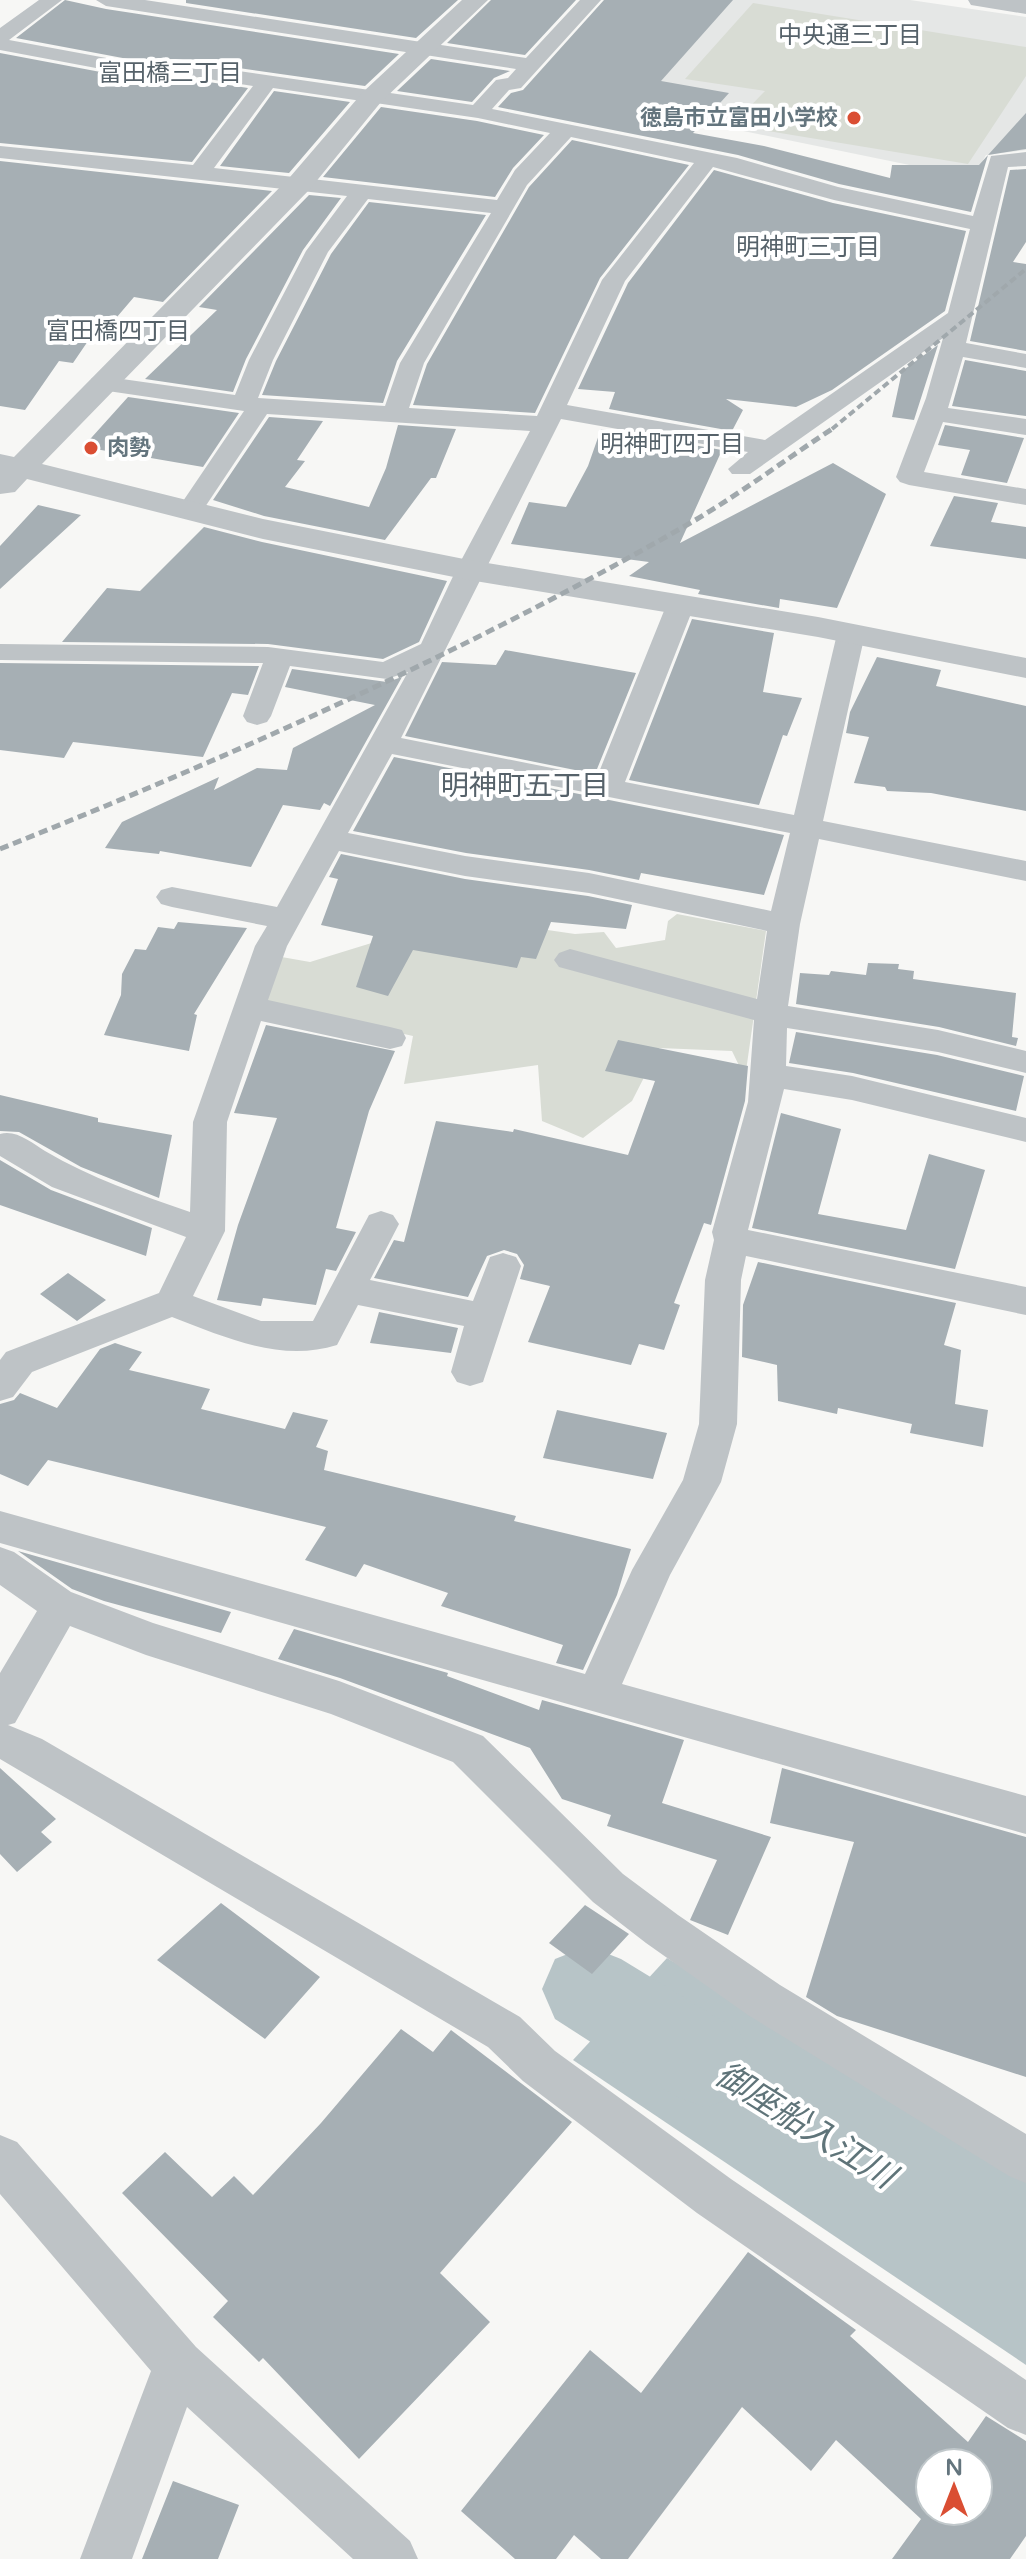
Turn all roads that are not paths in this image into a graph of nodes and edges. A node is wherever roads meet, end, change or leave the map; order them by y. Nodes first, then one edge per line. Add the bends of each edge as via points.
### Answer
1 (52, 0) edge
2 (106, 0) edge
3 (476, 0) edge
4 (591, 0) edge
5 (980, 0) edge
6 (1026, 7) edge
7 (225, 18) junction
8 (0, 37) edge
9 (0, 44) edge
10 (427, 50) junction
11 (531, 65) junction
12 (176, 68) junction
13 (266, 83) junction
14 (372, 97) junction
15 (478, 112) junction
16 (566, 130) junction
17 (0, 152) edge
18 (1026, 159) edge
19 (707, 160) junction
20 (200, 171) junction
21 (299, 184) junction
22 (362, 192) junction
23 (505, 208) junction
24 (982, 225) junction
25 (959, 316) junction
26 (955, 348) junction
27 (1026, 361) edge
28 (101, 383) junction
29 (252, 404) junction
30 (395, 412) junction
31 (934, 413) junction
32 (550, 417) junction
33 (1026, 427) edge
34 (771, 449) junction
35 (741, 469) dead end
36 (7, 473) edge
37 (1026, 497) edge
38 (190, 510) junction
39 (469, 570) junction
40 (680, 606) junction
41 (851, 634) junction
42 (432, 649) junction
43 (0, 652) edge
44 (279, 657) junction
45 (1026, 668) edge
46 (257, 716) dead end
47 (383, 743) junction
48 (607, 789) junction
49 (805, 826) junction
50 (328, 839) junction
51 (1026, 871) edge
52 (172, 897) dead end
53 (285, 919) junction
54 (784, 924) junction
55 (570, 960) dead end
56 (249, 1007) junction
57 (771, 1014) junction
58 (390, 1038) dead end
59 (1026, 1062) edge
60 (769, 1075) junction
61 (1026, 1130) edge
62 (7, 1144) dead end
63 (381, 1224) dead end
64 (207, 1231) junction
65 (732, 1240) junction
66 (503, 1266) dead end
67 (347, 1289) junction
68 (1026, 1301) edge
69 (172, 1302) junction
70 (485, 1317) junction
71 (470, 1372) dead end
72 (0, 1387) edge
73 (0, 1527) edge
74 (0, 1563) edge
75 (61, 1606) junction
76 (597, 1694) junction
77 (0, 1710) edge
78 (0, 1740) edge
79 (1026, 1815) edge
80 (0, 2158) edge
81 (1026, 2160) edge
82 (178, 2365) junction
83 (1026, 2410) edge
84 (106, 2559) edge
85 (392, 2559) edge

1 - 8 street
2 - 7 street
3 - 10 street
4 - 11 street
5 - 6 street
7 - 10 street
7 - 12 street
9 - 12 street via 128,68
10 - 11 street
10 - 14 street
11 - 15 street via 514,84 503,84
12 - 13 street
13 - 14 street
13 - 20 street
14 - 15 street
14 - 21 street
15 - 16 street
16 - 19 street
16 - 23 street via 527,167
17 - 20 street
18 - 24 street via 999,161
19 - 24 street
19 - 32 street via 614,280
20 - 21 street
21 - 22 street
21 - 28 street
22 - 23 street
22 - 29 street via 317,251 261,360
23 - 30 street via 412,363
24 - 25 street
25 - 26 street
25 - 34 street
26 - 27 street
26 - 31 street
28 - 29 street
28 - 36 street
29 - 30 street
29 - 38 street
30 - 32 street
31 - 33 street
31 - 37 street via 909,477
32 - 34 street
32 - 39 street
34 - 35 street
36 - 38 street
38 - 39 street
39 - 40 street
39 - 42 street
40 - 41 street
40 - 48 street
41 - 45 street
41 - 49 street
42 - 44 street via 387,671
42 - 47 street
43 - 44 street
44 - 46 street
47 - 48 street
47 - 50 street
48 - 49 street
49 - 51 street
49 - 54 street
50 - 53 street
50 - 54 street via 589,883
52 - 53 street
53 - 56 street
54 - 57 street
55 - 57 street
56 - 58 street
56 - 64 street via 210,1122
57 - 59 street via 938,1041
57 - 60 street
60 - 61 street via 852,1088
60 - 65 street
62 - 64 street via 64,1178
63 - 67 street
64 - 69 street
65 - 68 street
65 - 76 street via 723,1280 718,1424 702,1482 652,1570
66 - 70 street
67 - 69 street via 324,1335 259,1335
67 - 70 street
69 - 72 street via 19,1362
70 - 71 street
73 - 76 street
74 - 75 street
75 - 77 street
75 - 81 street via 339,1699 468,1749 608,1888 662,1929 764,2000
76 - 79 street
78 - 83 street via 504,2032 539,2066 714,2196
80 - 82 street
82 - 84 street
82 - 85 street

